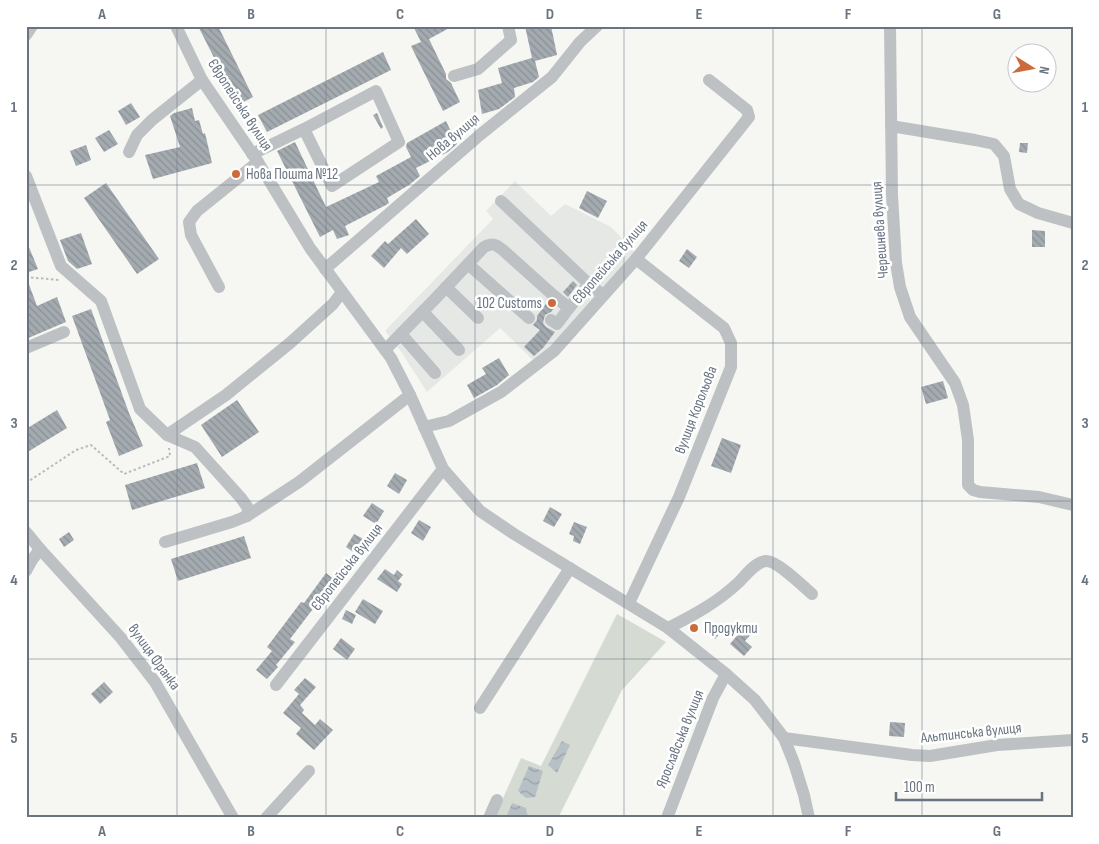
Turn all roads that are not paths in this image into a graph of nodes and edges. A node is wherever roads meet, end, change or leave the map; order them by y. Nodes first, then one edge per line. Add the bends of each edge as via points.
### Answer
1 (32, 26) edge
2 (176, 26) edge
3 (508, 26) edge
4 (596, 26) edge
5 (890, 26) edge
6 (26, 36) edge
7 (454, 76) dead end
8 (202, 80) junction
9 (709, 80) dead end
10 (891, 126) junction
11 (304, 129) junction
12 (129, 152) dead end
13 (255, 158) junction
14 (26, 176) edge
15 (502, 201) dead end
16 (1073, 224) edge
17 (636, 259) junction
18 (468, 264) junction
19 (325, 269) junction
20 (589, 284) junction
21 (219, 287) dead end
22 (446, 288) junction
23 (342, 292) junction
24 (599, 292) dead end
25 (569, 308) junction
26 (423, 312) junction
27 (478, 318) dead end
28 (529, 318) dead end
29 (551, 320) dead end
30 (64, 332) dead end
31 (401, 334) junction
32 (26, 348) edge
33 (385, 350) junction
34 (459, 350) dead end
35 (435, 373) dead end
36 (410, 395) junction
37 (424, 426) junction
38 (167, 435) junction
39 (443, 469) junction
40 (1073, 505) edge
41 (247, 516) junction
42 (26, 532) edge
43 (165, 542) dead end
44 (40, 549) junction
45 (570, 568) junction
46 (26, 571) edge
47 (812, 594) dead end
48 (629, 603) junction
49 (668, 628) junction
50 (726, 674) junction
51 (276, 685) dead end
52 (480, 708) dead end
53 (784, 738) junction
54 (1073, 740) edge
55 (309, 771) dead end
56 (497, 800) dead end
57 (233, 818) edge
58 (266, 818) edge
59 (489, 818) edge
60 (667, 818) edge
61 (809, 818) edge

1 - 6 street
2 - 8 street, Європейська вулиця
3 - 7 street via 511,40 478,69
4 - 19 street, Нова вулиця via 552,77
5 - 10 street, Черешнева вулиця
8 - 12 street via 152,120 137,135
8 - 13 street, Європейська вулиця
9 - 17 street, Європейська вулиця via 747,110 749,117
10 - 16 street via 994,144 1004,156 1010,189 1019,204
10 - 40 street, Черешнева вулиця via 892,195 900,287 910,317 955,383 963,405 968,440 968,485 972,490 1039,497
11 - 11 street via 332,186 399,142 376,91
11 - 13 street
13 - 19 street, Європейська вулиця
13 - 21 street via 189,222 191,235
14 - 38 street via 61,266 101,302 140,409
15 - 20 street
17 - 37 street, Європейська вулиця via 554,351 500,392 448,421
17 - 48 street, вулиця Корольова via 724,328 731,343 731,368 679,497
18 - 22 street
18 - 25 street via 484,246 496,245
18 - 28 street
19 - 23 street, Європейська вулиця
20 - 24 street
20 - 25 street
22 - 26 street
22 - 27 street
23 - 33 street, Європейська вулиця
23 - 38 street via 333,304 233,389
25 - 29 street via 557,324
26 - 31 street
26 - 34 street
30 - 32 street
31 - 33 street
31 - 35 street
33 - 36 street, Європейська вулиця
36 - 37 street, Європейська вулиця
36 - 41 street via 299,482
37 - 39 street, Європейська вулиця
38 - 41 street via 195,447 241,498 248,508
39 - 45 street, Європейська вулиця via 480,511
39 - 51 street, Європейська вулиця
41 - 43 street
42 - 44 street, вулиця Франка
44 - 46 street
44 - 57 street, вулиця Франка via 121,638 155,682
45 - 48 street, Європейська вулиця
45 - 52 street
47 - 49 street via 774,563 766,561 758,563 716,601
48 - 49 street, Європейська вулиця
49 - 50 street, Європейська вулиця
50 - 53 street, Європейська вулиця via 755,700
50 - 60 street, Ярославська вулиця via 713,698
53 - 54 street, Альтинська вулиця via 930,756 997,744
53 - 61 street, Європейська вулиця via 797,771
55 - 58 street
56 - 59 street

